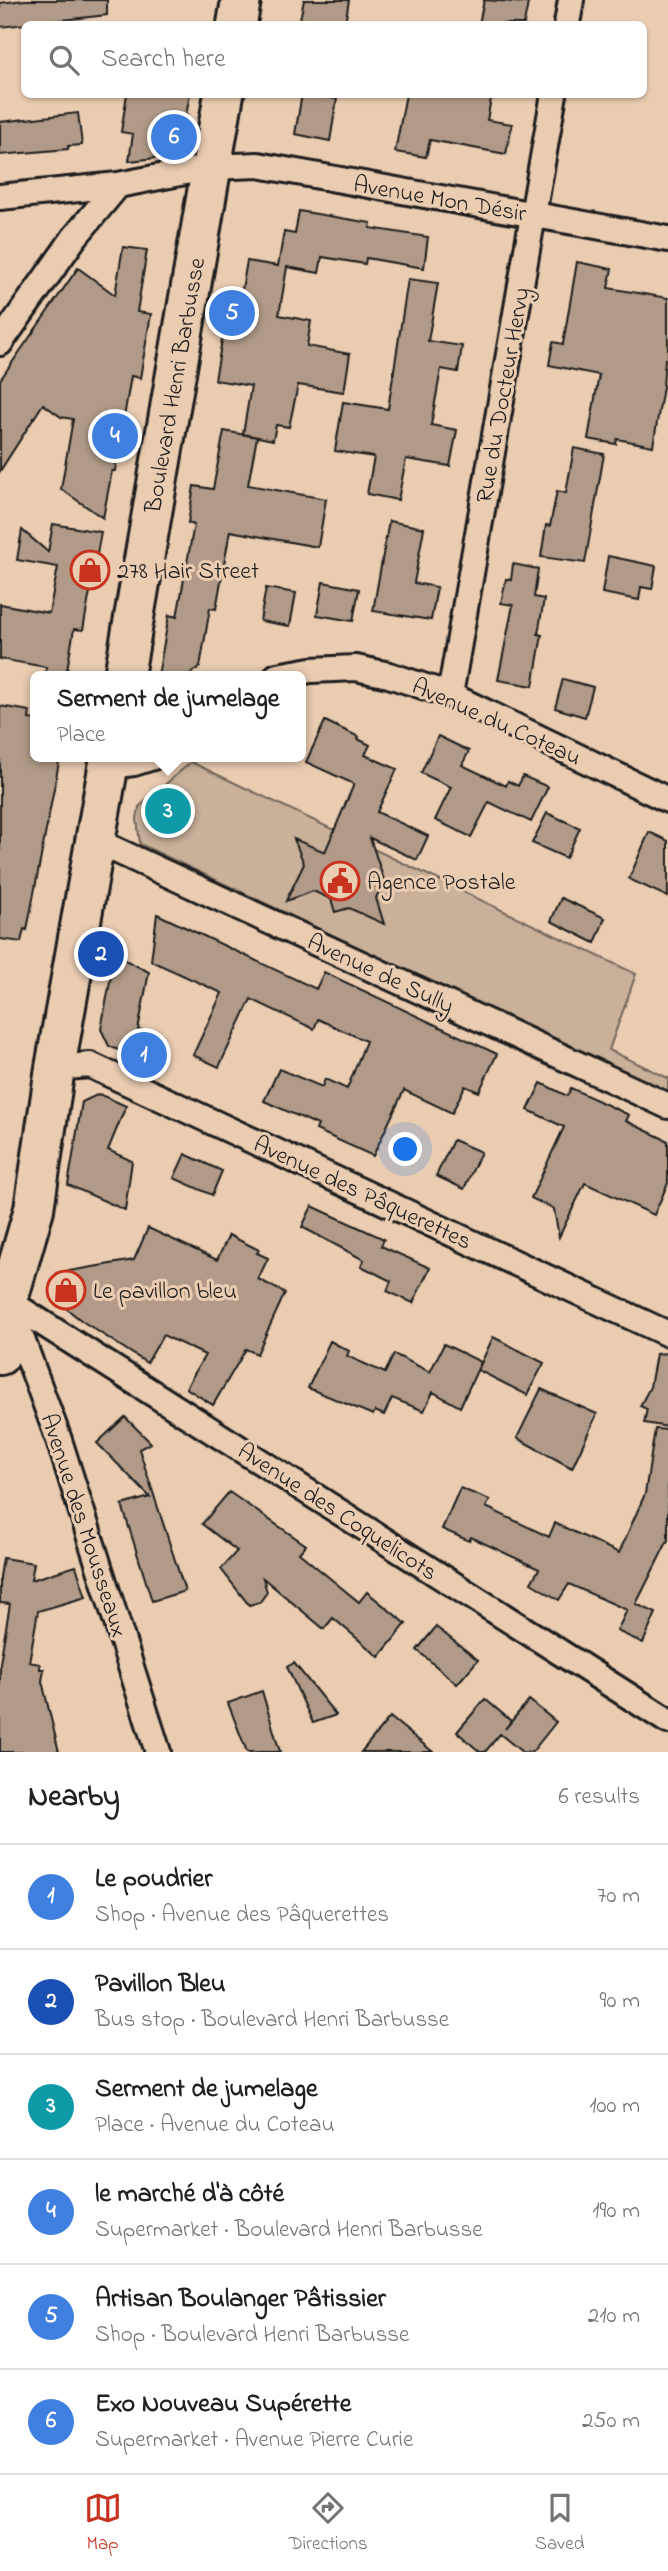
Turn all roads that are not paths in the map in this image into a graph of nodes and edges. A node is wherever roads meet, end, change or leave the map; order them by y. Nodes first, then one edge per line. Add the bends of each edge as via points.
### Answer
1 (241, 0) edge
2 (571, 0) edge
3 (238, 21) edge
4 (568, 21) edge
5 (223, 98) edge
6 (553, 98) edge
7 (211, 167) junction
8 (118, 184) junction
9 (0, 197) edge
10 (533, 215) junction
11 (668, 239) edge
12 (0, 343) edge
13 (125, 671) edge
14 (305, 671) edge
15 (450, 695) junction
16 (109, 762) edge
17 (137, 762) edge
18 (668, 800) edge
19 (94, 840) junction
20 (55, 1068) junction
21 (668, 1106) edge
22 (3, 1292) edge
23 (668, 1334) edge
24 (0, 1355) edge
25 (668, 1721) edge
26 (158, 1752) edge

1 - 3 main road
2 - 4 street
5 - 7 main road, Boulevard Henri Barbusse
6 - 10 street, Rue du Docteur Hervy
7 - 8 street, Avenue Mon Désir
7 - 10 street, Avenue Mon Désir via 258,165
7 - 13 main road, Boulevard Henri Barbusse
8 - 9 street, Avenue Mon Désir
8 - 12 street
10 - 11 street, Avenue Mon Désir
10 - 15 street, Rue du Docteur Hervy
14 - 15 street, Avenue du Coteau via 356,668
15 - 18 street, Avenue du Coteau
16 - 17 street
16 - 19 main road
19 - 20 main road
19 - 21 street, Avenue de Sully
20 - 22 main road via 34,1209
20 - 23 street, Avenue des Pâquerettes via 90,1065
22 - 24 main road
22 - 25 street, Avenue des Coquelicots
22 - 26 street, Avenue des Mousseaux via 59,1440

